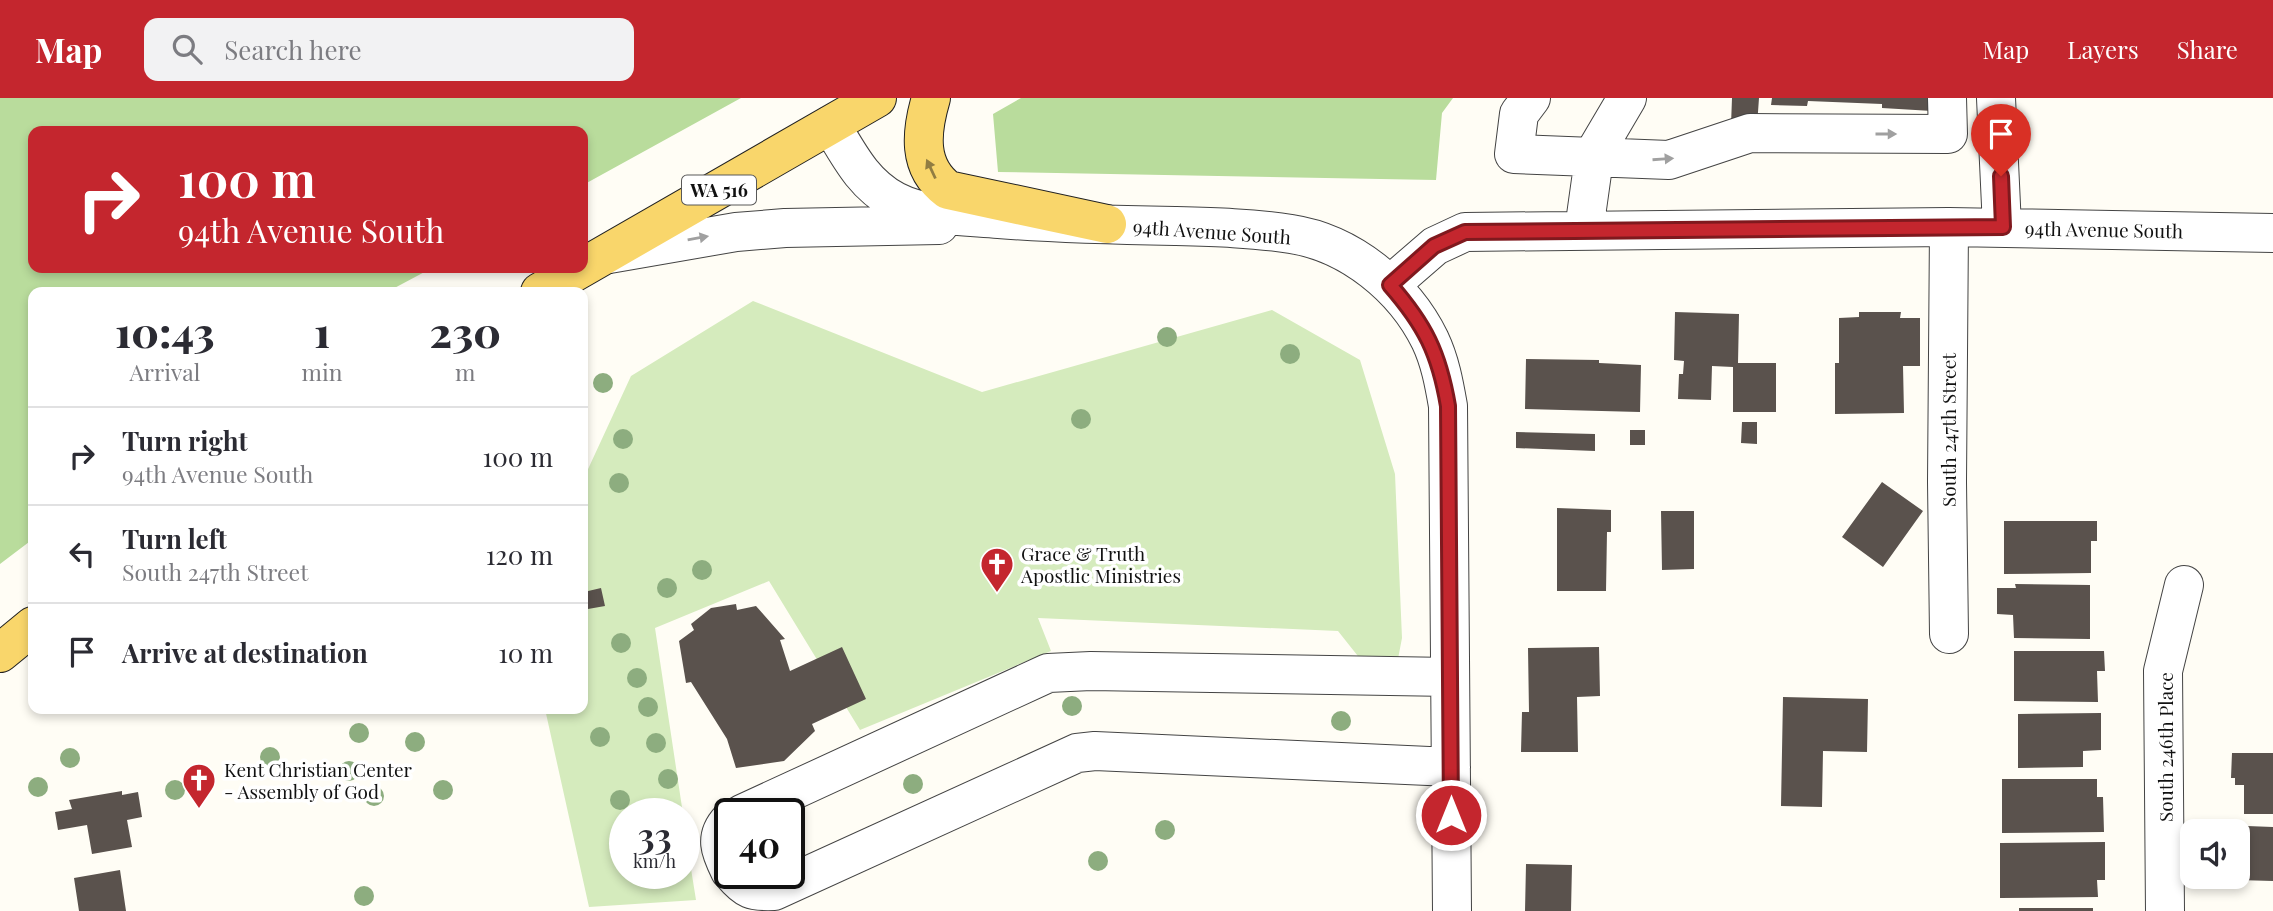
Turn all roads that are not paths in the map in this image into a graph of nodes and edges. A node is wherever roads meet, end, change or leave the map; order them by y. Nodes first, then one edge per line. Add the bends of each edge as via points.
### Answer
1 (877, 98) edge
2 (931, 98) edge
3 (1531, 98) edge
4 (1627, 98) edge
5 (1947, 98) edge
6 (1996, 98) edge
7 (831, 125) junction
8 (1595, 158) junction
9 (1039, 223) junction
10 (1107, 225) junction
11 (1949, 227) junction
12 (2003, 227) junction
13 (1584, 230) junction
14 (2273, 233) edge
15 (607, 255) junction
16 (588, 265) edge
17 (574, 273) edge
18 (1390, 285) junction
19 (549, 287) edge
20 (2184, 585) dead end
21 (28, 630) edge
22 (1949, 634) dead end
23 (0, 653) edge
24 (1450, 677) junction
25 (1451, 767) junction
26 (778, 798) edge
27 (805, 877) edge
28 (750, 889) edge
29 (778, 889) edge
30 (1452, 911) edge
31 (2165, 911) edge

1 - 7 main road, WA 516
10 -> 2 main road via 948,190 926,164 923,138
3 - 8 street via 1519,114 1514,154
4 - 8 street
8 -> 5 street via 1669,160 1750,133 1948,134
6 - 12 street
7 - 9 street, 94th Avenue South via 858,170 872,186 896,201 924,212
7 - 15 main road, WA 516
8 - 13 street
9 - 10 street, 94th Avenue South
15 -> 9 street via 785,228
10 - 18 street, 94th Avenue South via 1294,234 1362,262
11 - 12 street, 94th Avenue South
11 - 13 street, 94th Avenue South
11 - 22 street, South 247th Street
12 - 14 street, 94th Avenue South
13 - 18 street, 94th Avenue South via 1465,232 1434,246
15 - 16 main road, WA 516
17 - 19 main road, WA 516
18 - 24 street via 1413,310 1430,340 1448,406
20 - 31 street, South 246th Place via 2163,671
21 - 23 main road
24 - 25 street
24 - 26 street via 1048,673
25 - 27 street via 1077,753
25 - 30 street
28 - 29 street

